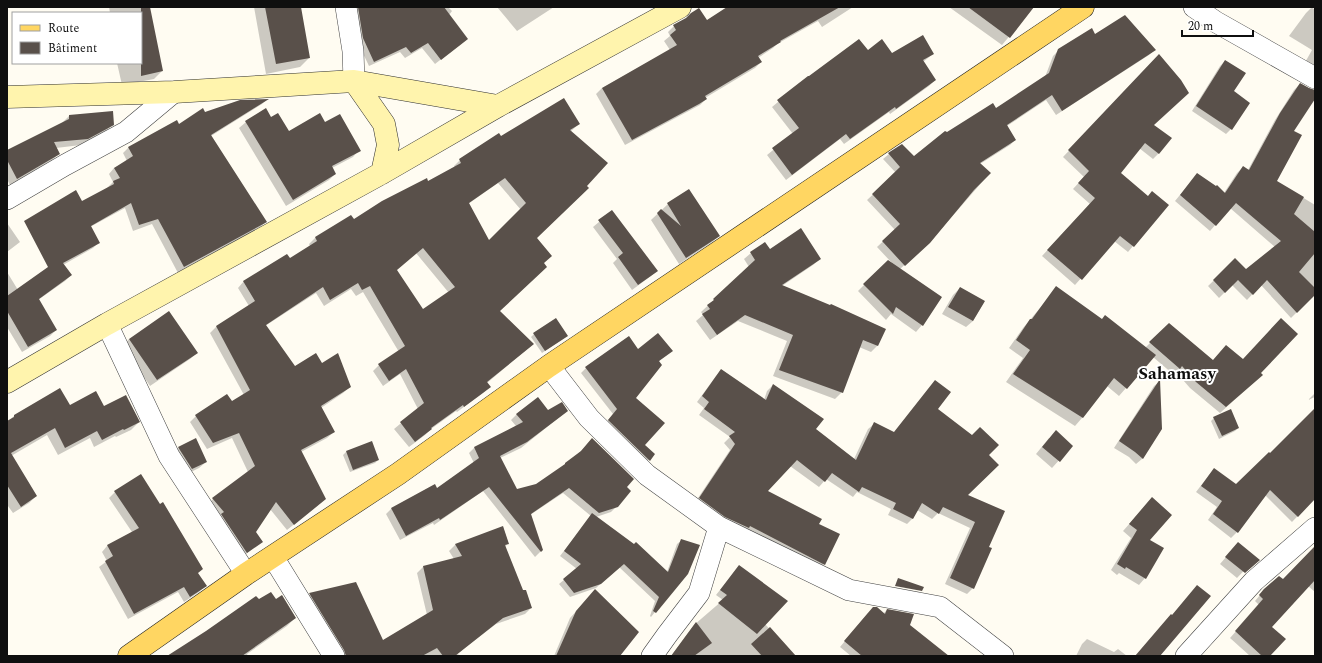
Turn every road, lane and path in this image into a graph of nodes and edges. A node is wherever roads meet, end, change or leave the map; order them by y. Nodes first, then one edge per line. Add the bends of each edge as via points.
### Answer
1 (346, 7) edge
2 (680, 7) edge
3 (1083, 7) edge
4 (1194, 7) edge
5 (1315, 78) edge
6 (354, 81) junction
7 (174, 92) junction
8 (7, 98) edge
9 (498, 106) junction
10 (382, 173) junction
11 (7, 199) edge
12 (108, 324) junction
13 (549, 366) junction
14 (7, 382) edge
15 (719, 527) junction
16 (1315, 528) edge
17 (273, 557) junction
18 (246, 574) junction
19 (129, 656) edge
20 (334, 656) edge
21 (652, 656) edge
22 (1003, 656) edge
23 (1186, 656) edge

1 - 6 street via 353,51
2 - 9 street
3 - 13 main road
4 - 5 street
6 - 7 street
6 - 9 street
6 - 10 street via 384,124 388,145
7 - 8 street
7 - 11 street via 126,132
9 - 10 street
10 - 12 street
12 - 14 street
12 - 18 street via 169,456
13 - 15 street via 589,418 647,475
13 - 17 main road via 398,474
15 - 21 street via 700,593
15 - 22 street via 849,590 940,607
16 - 23 street via 1254,581
17 - 18 main road
17 - 20 street
18 - 19 main road

